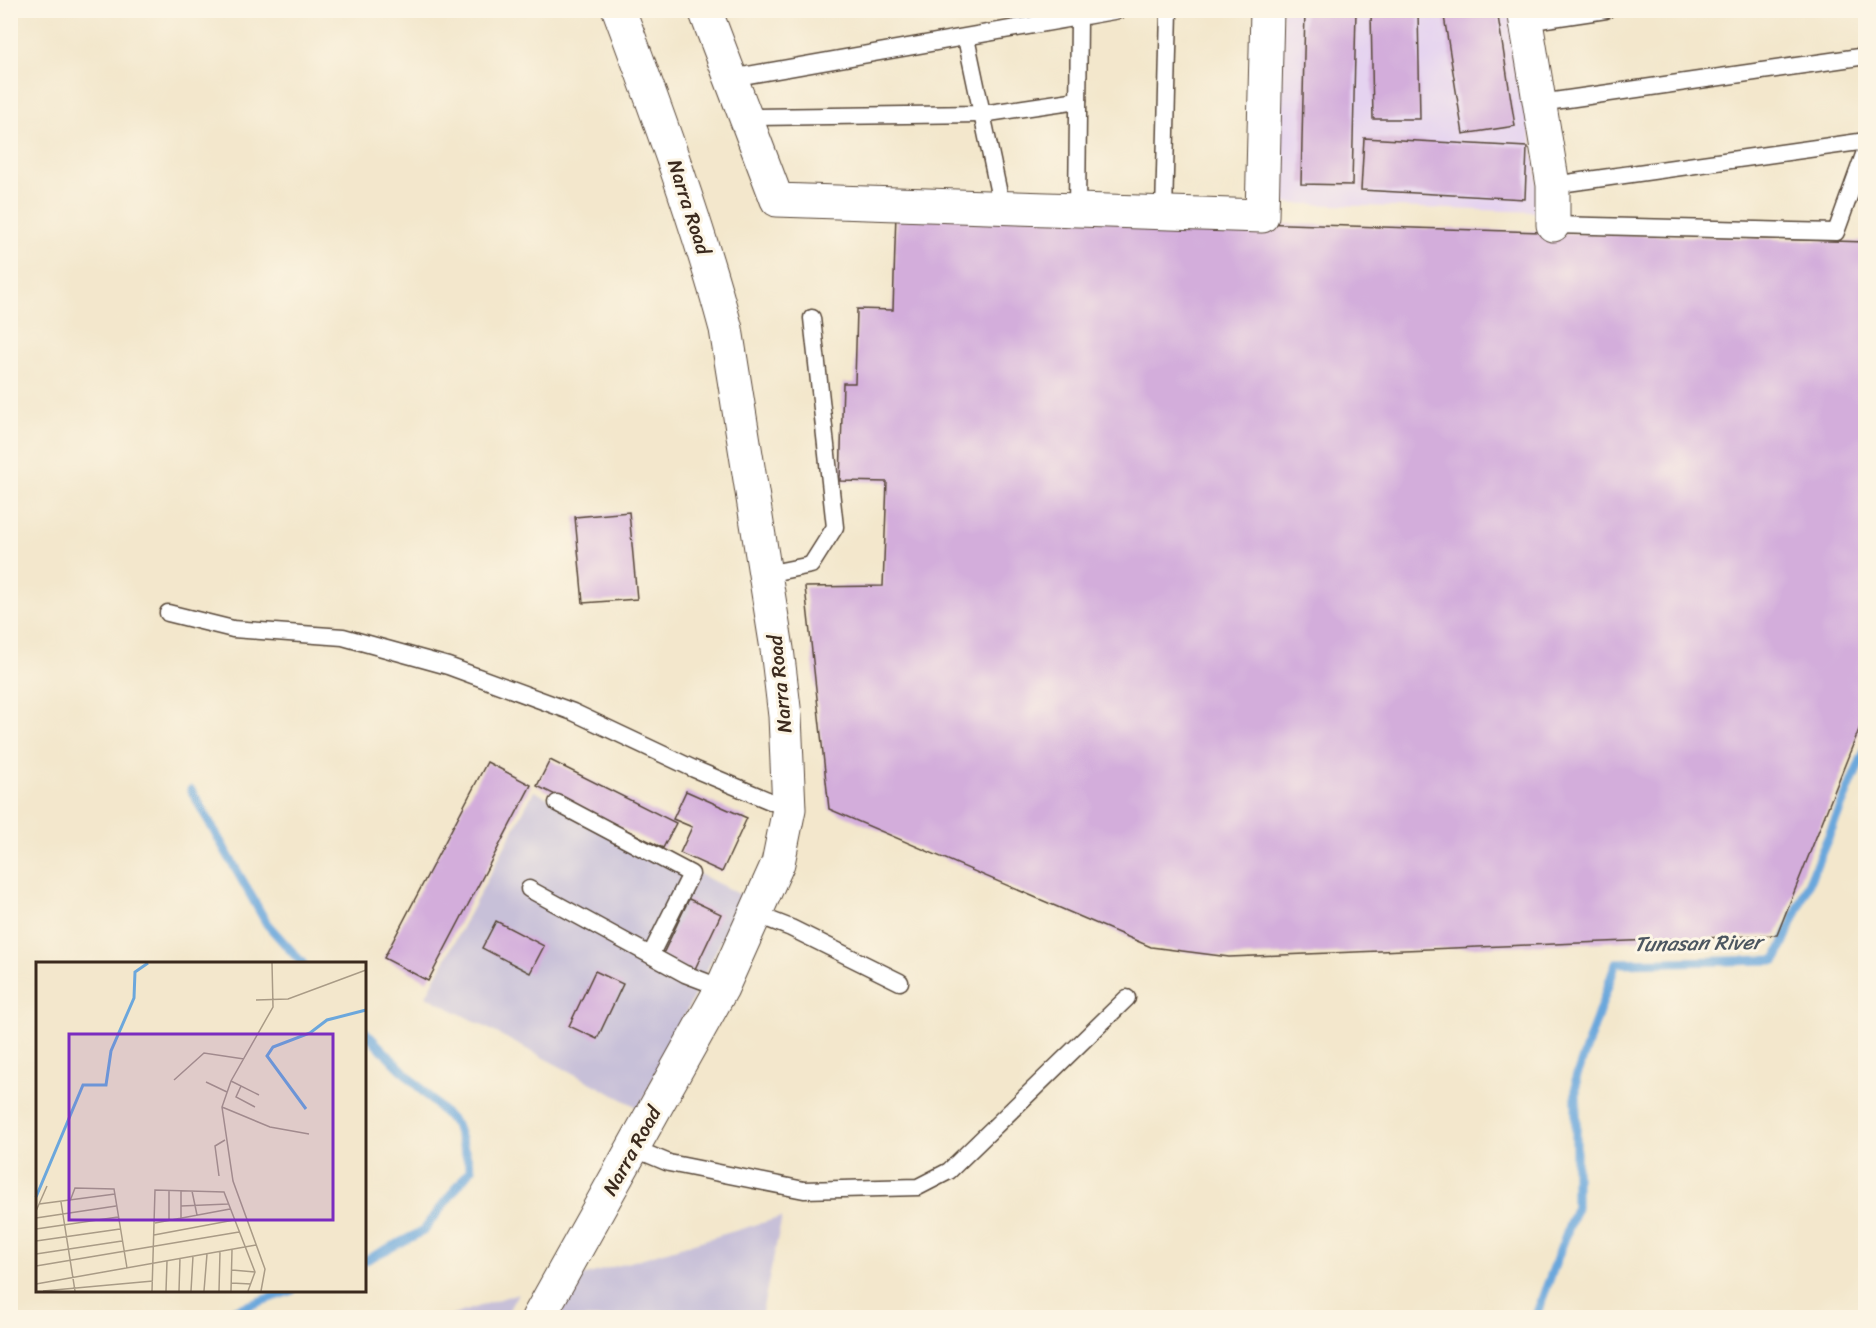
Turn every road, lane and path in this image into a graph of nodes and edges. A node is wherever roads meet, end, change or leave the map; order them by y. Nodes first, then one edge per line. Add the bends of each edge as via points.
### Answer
1 (619, 10) edge
2 (705, 10) edge
3 (1119, 10) edge
4 (1168, 10) edge
5 (1267, 10) edge
6 (1606, 10) edge
7 (1525, 16) edge
8 (1079, 18) junction
9 (966, 38) junction
10 (1866, 56) edge
11 (732, 78) junction
12 (1078, 100) junction
13 (1540, 103) junction
14 (982, 114) junction
15 (746, 117) junction
16 (1866, 141) edge
17 (1866, 149) edge
18 (1553, 185) junction
19 (1002, 207) junction
20 (1077, 210) junction
21 (1164, 213) junction
22 (1553, 225) joint
23 (812, 318) dead end
24 (766, 574) junction
25 (168, 613) dead end
26 (557, 803) dead end
27 (789, 809) junction
28 (529, 890) dead end
29 (755, 914) junction
30 (651, 954) junction
31 (900, 982) dead end
32 (722, 988) junction
33 (1127, 998) dead end
34 (633, 1148) junction
35 (538, 1317) edge

1 - 24 street, Narra Road via 713,279 726,329
2 - 11 street
3 - 8 lane
4 - 21 lane
5 - 21 street via 1262,216
6 - 7 lane
7 - 13 street
8 - 9 lane
8 - 12 lane
9 - 11 lane
9 - 14 lane
10 - 13 lane
11 - 15 street
12 - 14 lane
12 - 20 lane
13 - 18 street
14 - 15 lane
14 - 19 lane
15 - 19 street via 777,200
16 - 18 lane
17 - 22 lane via 1836,232
18 - 22 street
19 - 20 street
20 - 21 street
23 - 24 lane via 835,527 811,565
24 - 27 street, Narra Road via 785,716
25 - 27 lane via 232,629 343,637 448,666 573,712
26 - 30 lane via 690,874
27 - 29 street, Narra Road via 778,863
28 - 30 lane
29 - 31 lane
29 - 32 street, Narra Road
30 - 32 lane via 685,974
32 - 34 street, Narra Road
33 - 34 lane via 949,1171 918,1187 804,1191 669,1164
34 - 35 street, Narra Road

